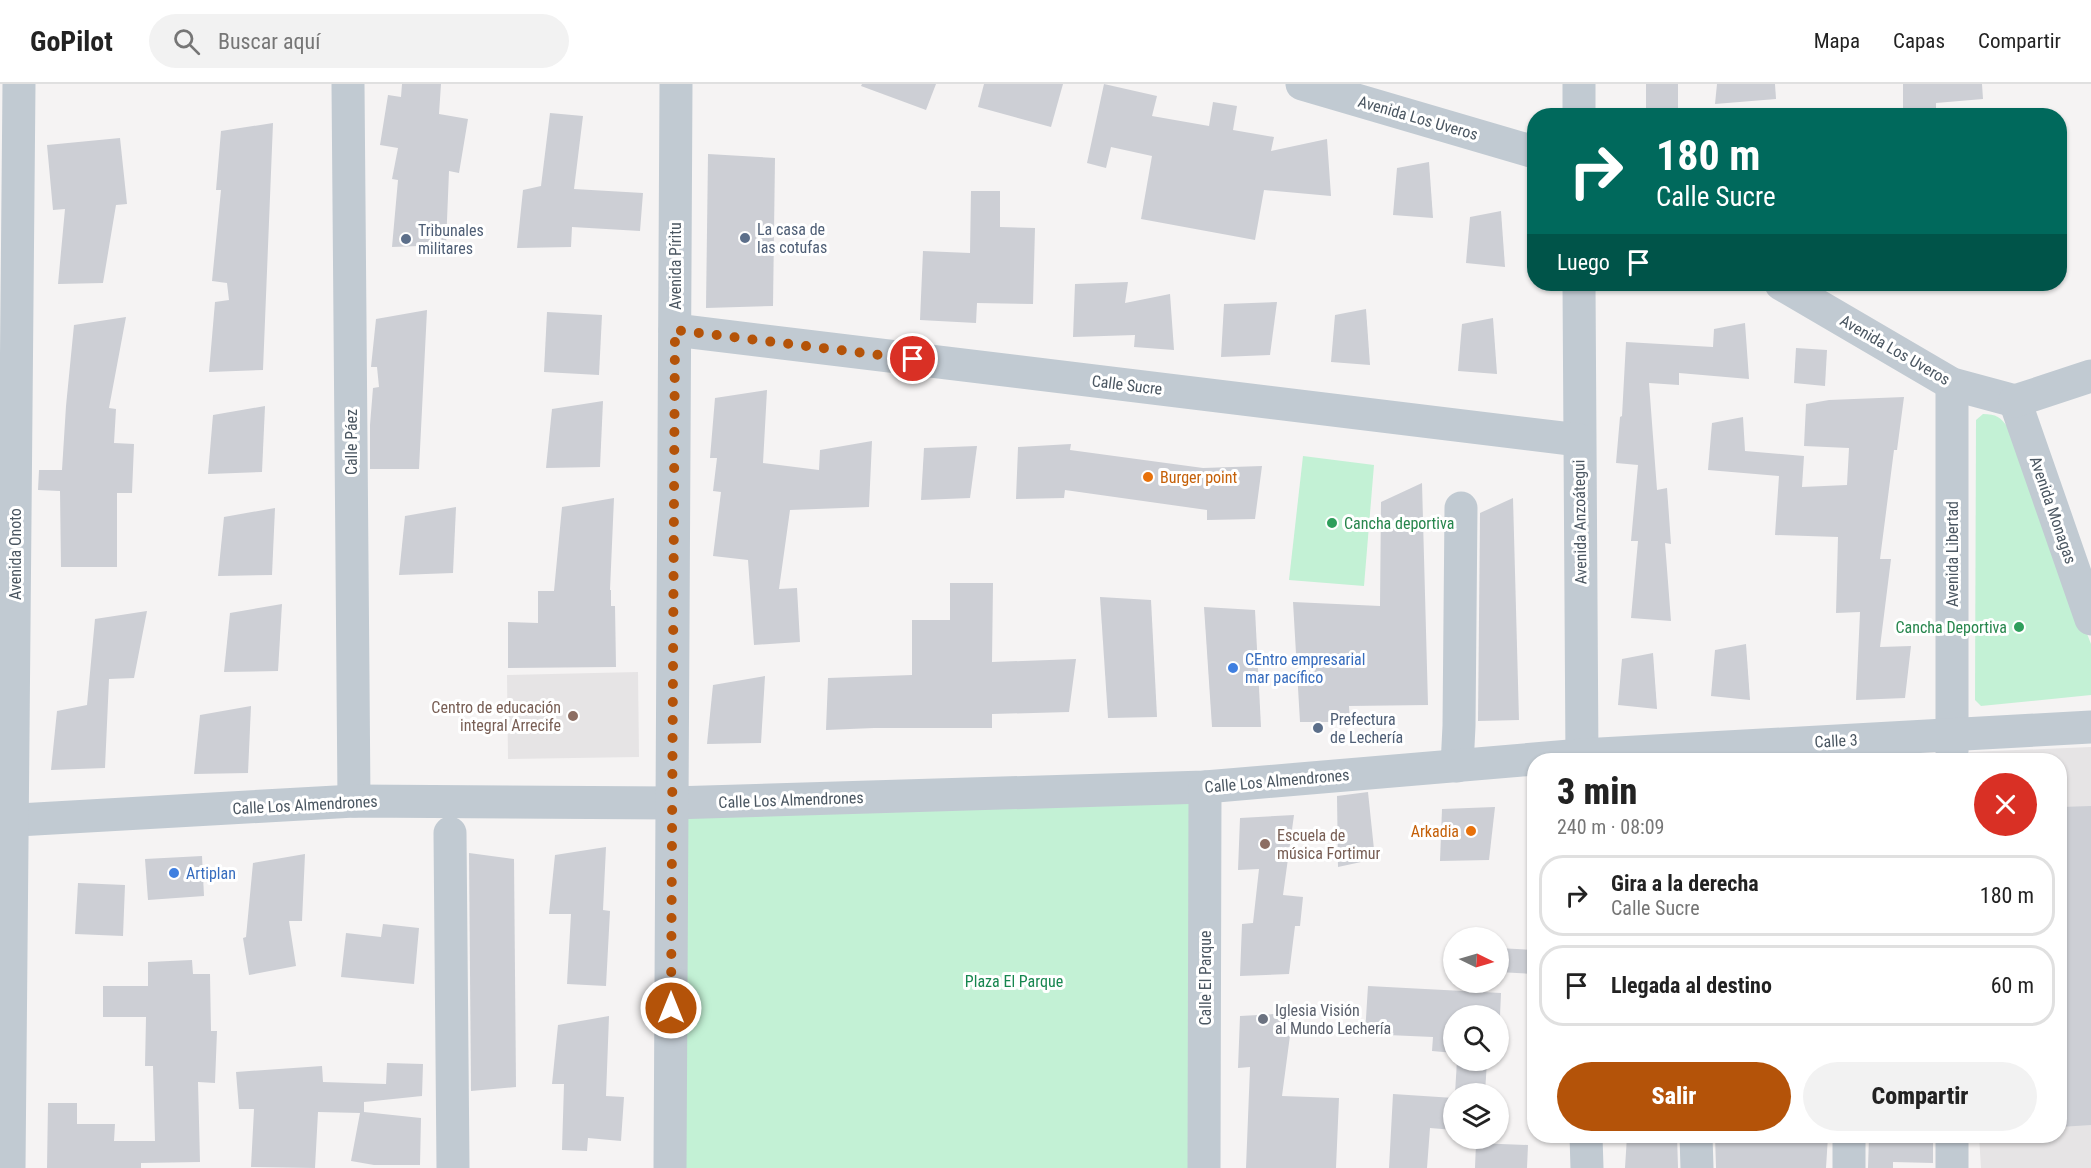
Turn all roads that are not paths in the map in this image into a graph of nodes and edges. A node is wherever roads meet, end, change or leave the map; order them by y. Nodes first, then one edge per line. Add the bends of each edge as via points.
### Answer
1 (19, 84) edge
2 (348, 84) edge
3 (676, 84) edge
4 (1302, 84) edge
5 (1579, 84) edge
6 (1579, 108) edge
7 (1527, 150) edge
8 (1580, 291) edge
9 (1814, 292) edge
10 (675, 330) junction
11 (2091, 376) edge
12 (1952, 384) junction
13 (2015, 402) junction
14 (1579, 440) junction
15 (1461, 508) dead end
16 (2091, 619) edge
17 (2091, 727) edge
18 (1952, 748) edge
19 (1582, 753) edge
20 (1767, 753) edge
21 (1527, 762) edge
22 (1457, 766) junction
23 (1205, 787) junction
24 (354, 801) junction
25 (672, 803) junction
26 (6, 821) edge
27 (450, 833) dead end
28 (6, 892) edge
29 (1586, 1143) edge
30 (1696, 1143) edge
31 (1849, 1143) edge
32 (1952, 1143) edge
33 (9, 1168) edge
34 (453, 1168) edge
35 (670, 1168) edge
36 (1204, 1168) edge
37 (1587, 1168) edge
38 (1696, 1168) edge
39 (1849, 1168) edge
40 (1952, 1168) edge

1 - 26 street, Avenida Onoto
2 - 24 street, Calle Páez
3 - 10 street, Avenida Píritu
4 - 7 street, Avenida Los Uveros
5 - 6 street
8 - 14 street, Avenida Anzoátegui
9 - 12 street, Avenida Los Uveros
10 - 14 street, Calle Sucre
10 - 25 street, Avenida Píritu
11 - 13 street
12 - 13 street, Avenida Los Uveros
12 - 18 street, Avenida Libertad
13 - 16 street, Avenida Monagas
14 - 19 street, Avenida Anzoátegui
15 - 22 street
17 - 18 street, Calle 3
18 - 20 street, Calle 3
21 - 22 street, Calle Los Almendrones
22 - 23 street, Calle Los Almendrones
23 - 25 street, Calle Los Almendrones
23 - 36 street, Calle El Parque
24 - 25 street, Calle Los Almendrones
24 - 26 street, Calle Los Almendrones
25 - 35 street, Avenida Píritu
26 - 28 street, Avenida Onoto
27 - 34 street
28 - 33 street, Avenida Onoto
29 - 37 street
30 - 38 street
31 - 39 street
32 - 40 street

